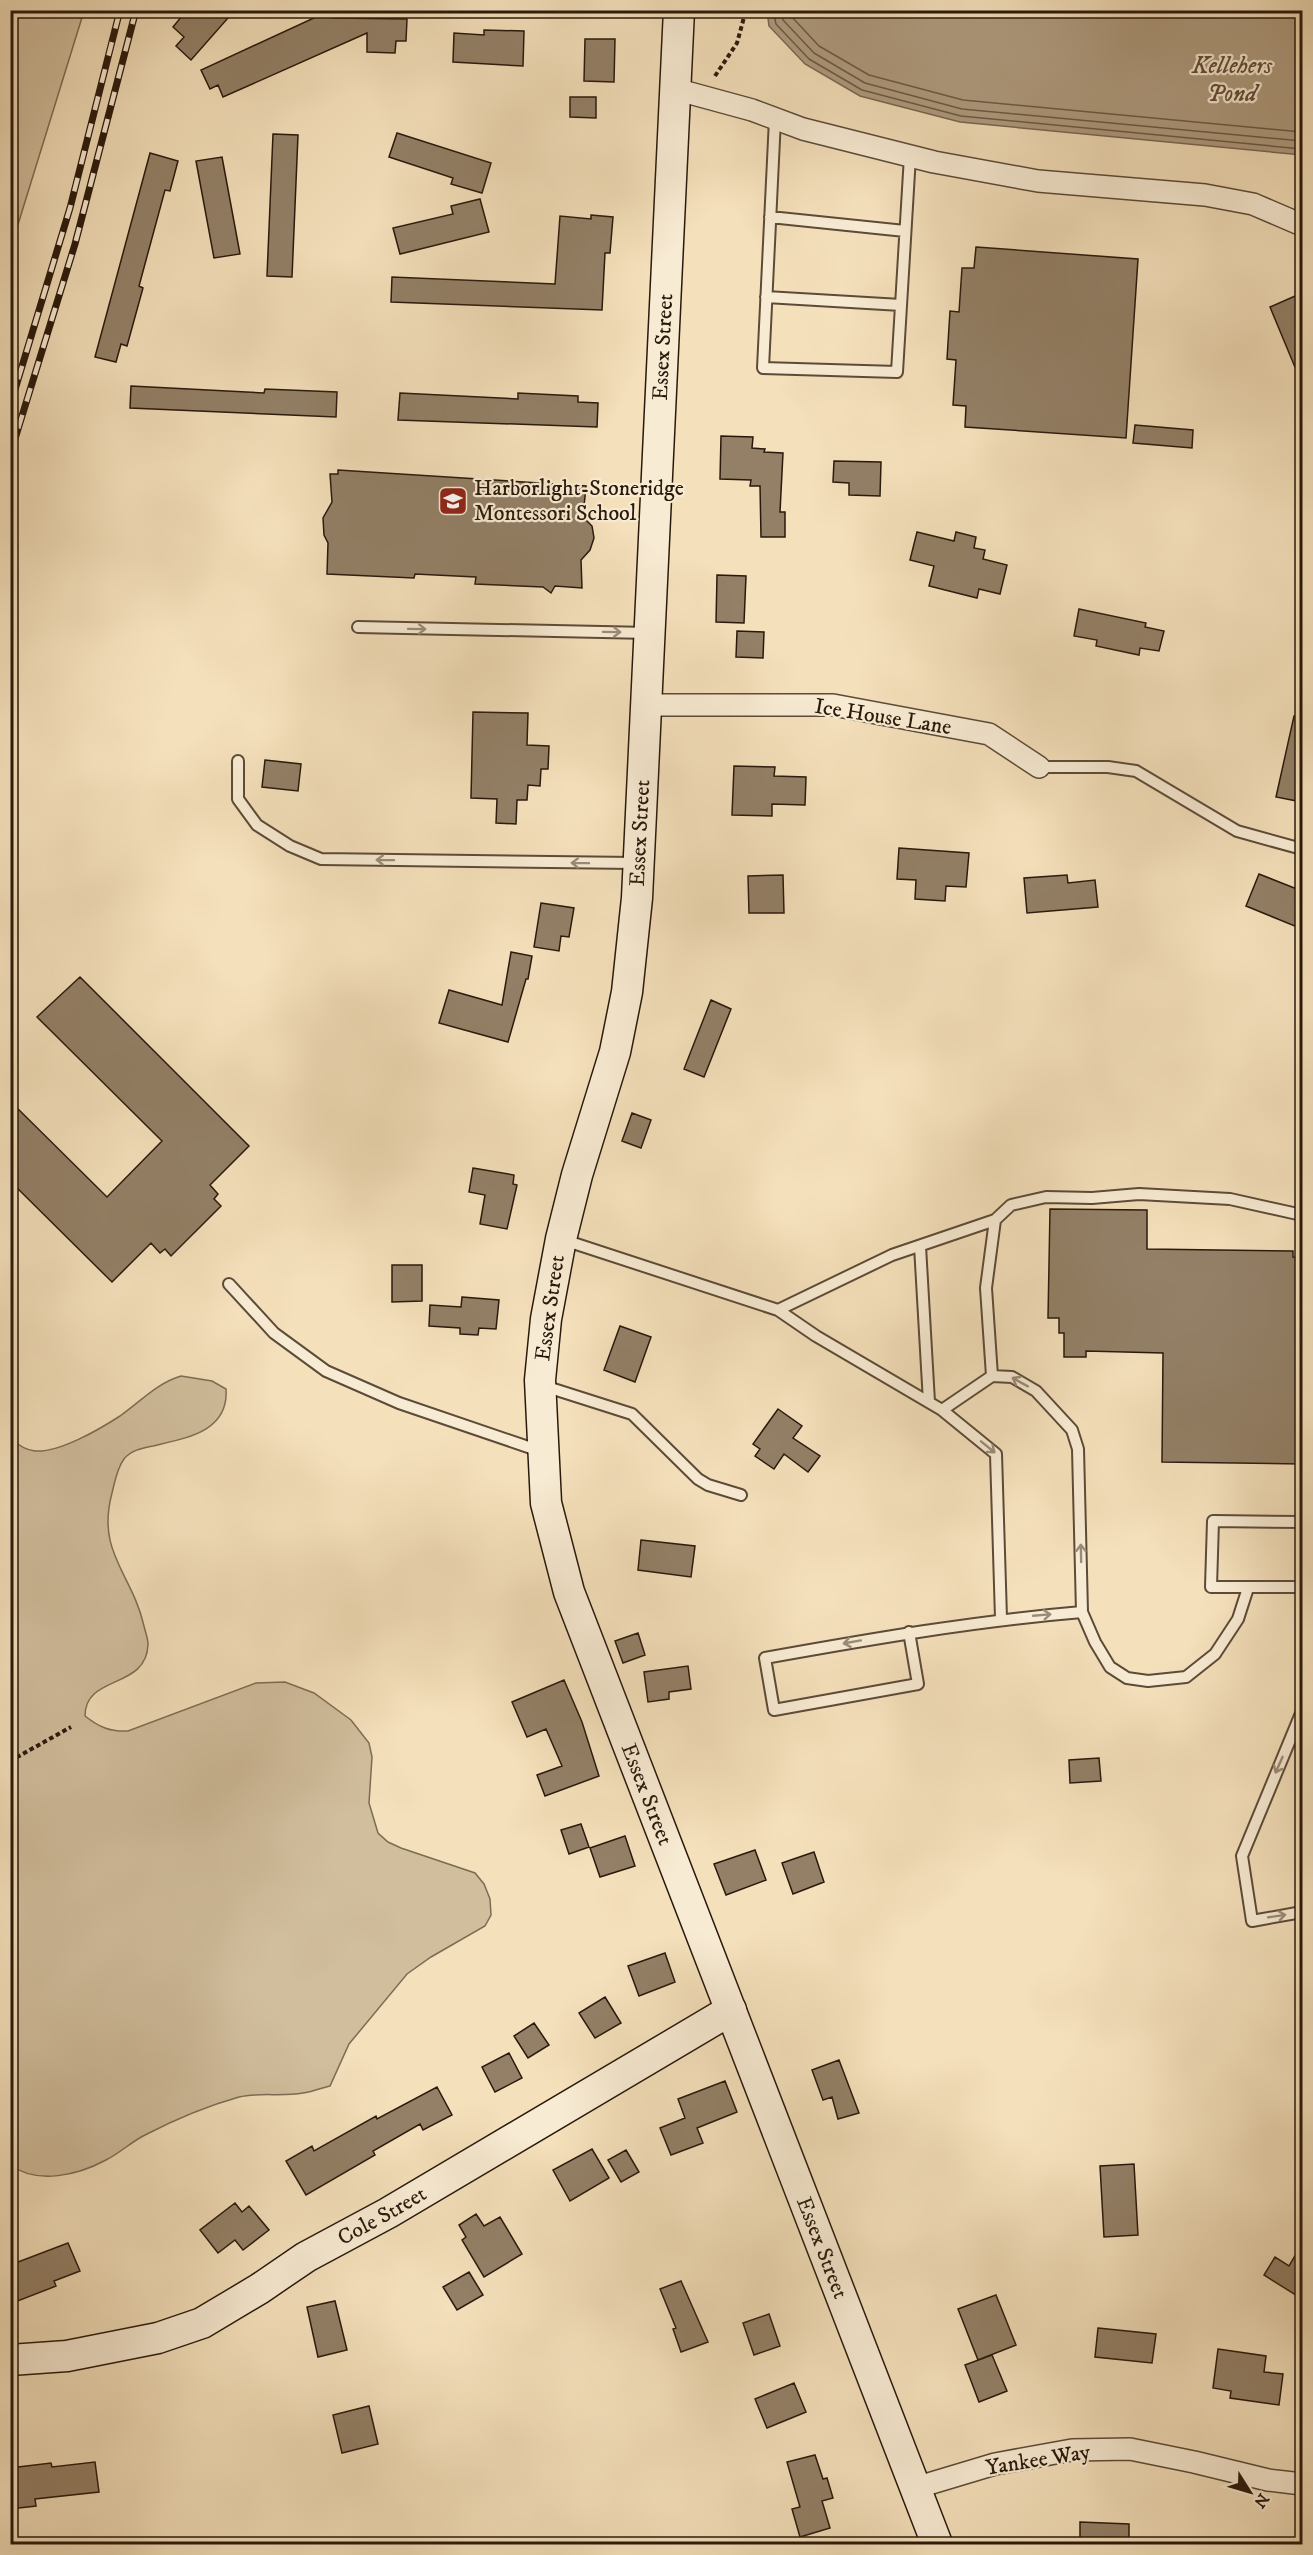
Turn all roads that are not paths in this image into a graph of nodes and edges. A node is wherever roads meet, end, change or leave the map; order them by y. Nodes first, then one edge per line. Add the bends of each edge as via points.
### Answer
1 (679, 10) edge
2 (688, 93) junction
3 (775, 118) junction
4 (910, 156) junction
5 (770, 217) junction
6 (1302, 225) edge
7 (905, 231) junction
8 (766, 297) junction
9 (901, 305) junction
10 (358, 627) dead end
11 (650, 633) junction
12 (646, 705) junction
13 (238, 761) dead end
14 (1039, 767) joint
15 (1302, 849) edge
16 (639, 863) junction
17 (1302, 1215) edge
18 (995, 1220) junction
19 (561, 1239) junction
20 (920, 1246) junction
21 (229, 1284) dead end
22 (778, 1310) junction
23 (992, 1376) junction
24 (540, 1385) junction
25 (929, 1402) junction
26 (942, 1410) junction
27 (542, 1452) junction
28 (741, 1495) dead end
29 (1302, 1522) edge
30 (1302, 1587) edge
31 (1248, 1588) junction
32 (1082, 1612) junction
33 (1001, 1618) junction
34 (909, 1632) junction
35 (1302, 1712) edge
36 (1302, 1912) edge
37 (731, 2010) junction
38 (10, 2360) edge
39 (1302, 2484) edge
40 (915, 2488) junction
41 (938, 2544) edge

1 - 2 main road, Essex Street
2 - 3 street
2 - 11 main road, Essex Street
3 - 4 street via 803,129
3 - 5 lane
4 - 6 street via 1038,181 1205,195 1253,204
4 - 7 lane
5 - 7 lane
5 - 8 lane
7 - 9 lane
8 - 9 lane
8 - 9 lane via 763,368 897,372
10 -> 11 lane
11 - 12 main road, Essex Street
12 - 14 street, Ice House Lane via 833,705 989,734
12 - 16 main road, Essex Street
16 -> 13 lane via 321,859 290,846 257,825 238,799
14 - 15 lane via 1108,766 1136,771 1238,831
16 - 19 main road, Essex Street via 627,992 615,1052
17 - 18 lane via 1230,1199 1139,1194 1046,1197 1011,1204
18 - 20 lane
18 - 23 lane via 986,1288
19 - 22 lane
19 - 24 main road, Essex Street via 546,1319
20 - 22 lane via 892,1255
20 - 25 lane
21 - 27 lane via 274,1333 327,1371 399,1403
22 - 25 lane
23 - 26 lane
32 -> 23 lane via 1078,1449 1072,1430 1036,1391 1012,1377
24 - 27 main road, Essex Street
24 - 28 lane via 632,1414 698,1479
25 - 26 lane
26 -> 33 lane via 996,1454
27 - 37 main road, Essex Street via 546,1503 569,1592
29 - 31 lane via 1213,1521 1211,1587
30 - 31 lane
31 - 32 lane via 1238,1619 1215,1654 1186,1677 1148,1681 1127,1678 1110,1667
33 -> 32 lane
33 - 34 lane
34 -> 34 lane via 765,1658 774,1710 918,1684
35 -> 36 lane via 1242,1856 1252,1921
37 - 38 main road, Cole Street via 388,2213 306,2257 202,2323 147,2340 67,2356
37 - 40 main road, Essex Street
39 - 40 street, Yankee Way via 1130,2449 1072,2450 994,2464
40 - 41 main road, Essex Street

